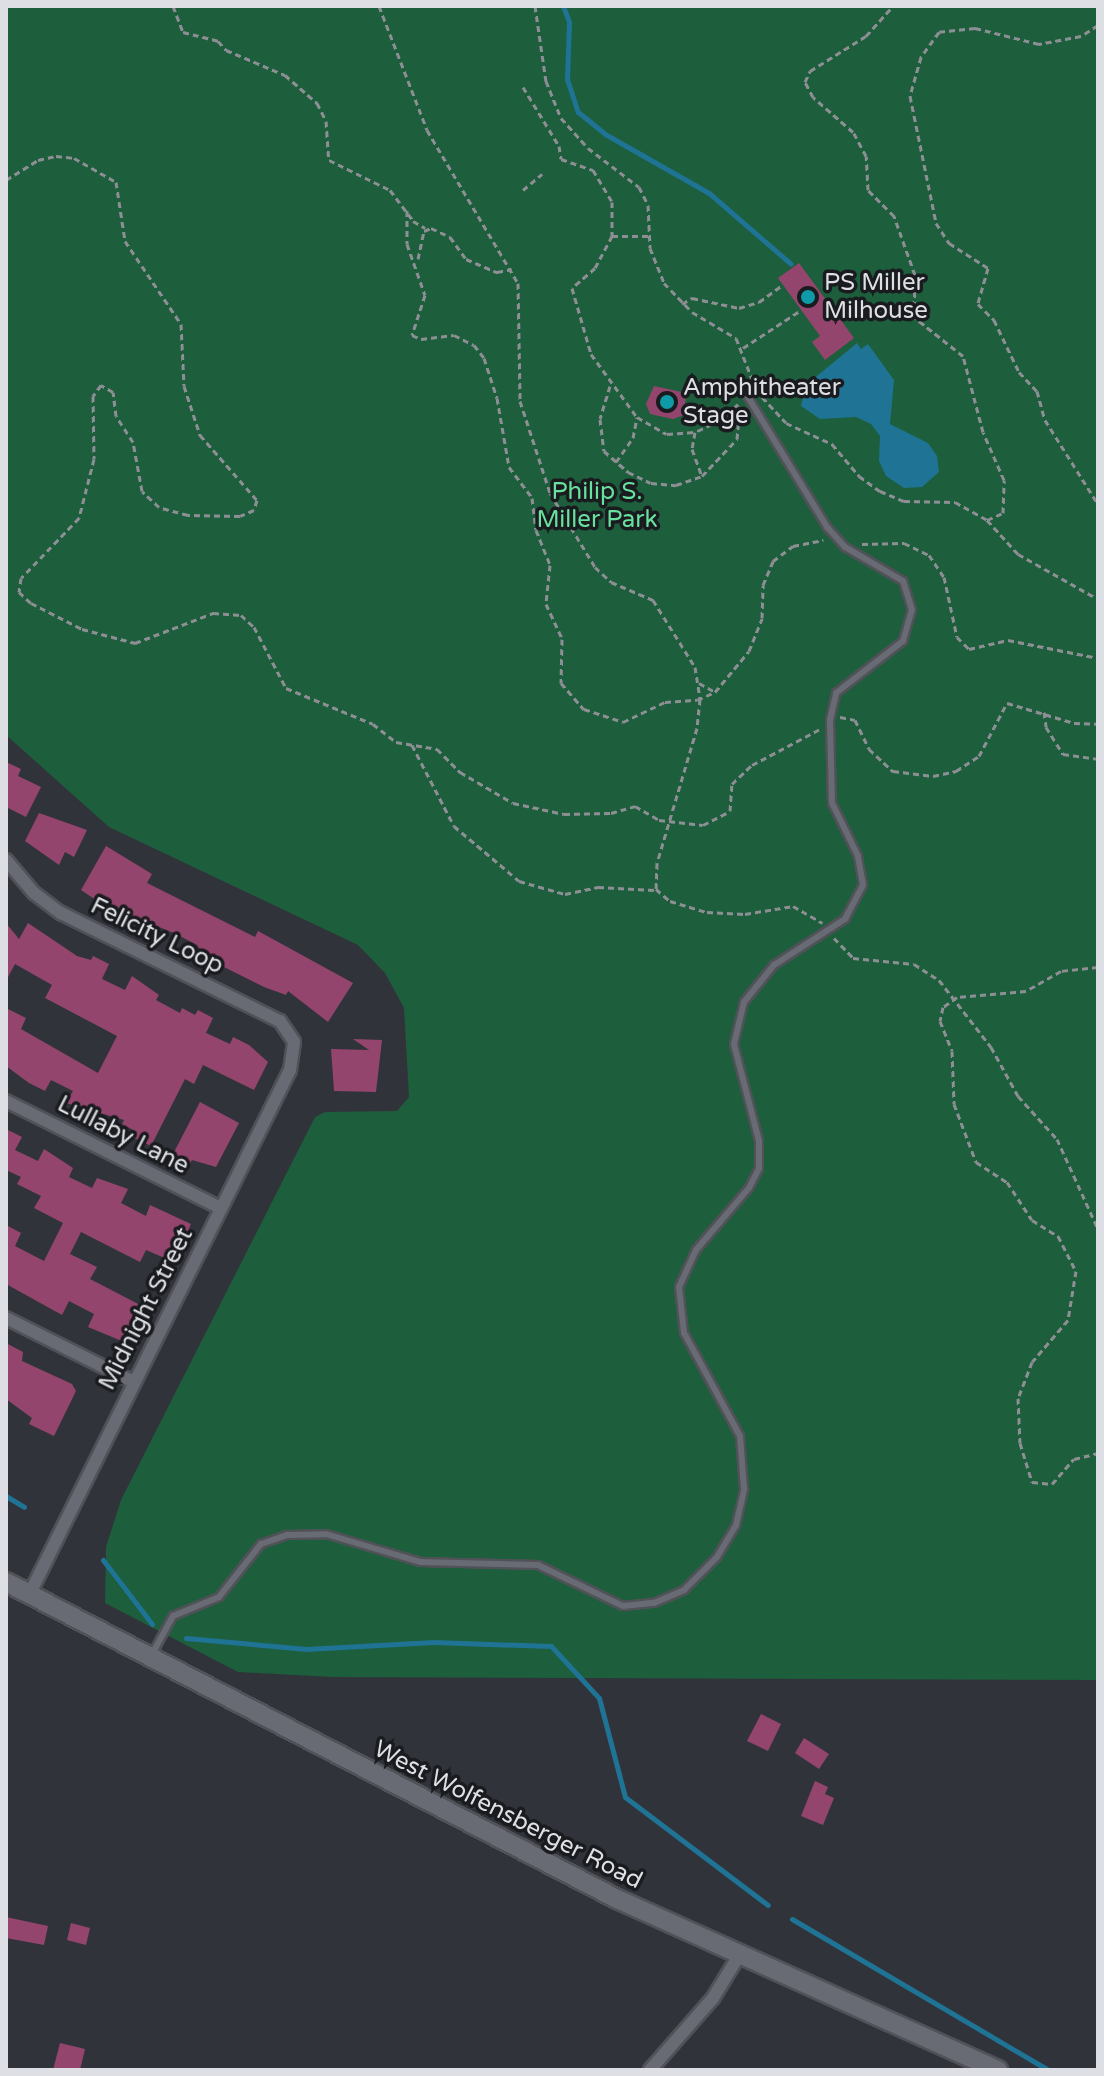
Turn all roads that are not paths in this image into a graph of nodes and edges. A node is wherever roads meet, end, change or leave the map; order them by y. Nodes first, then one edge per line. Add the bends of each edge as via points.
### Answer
1 (745, 392) road end
2 (6, 860) edge
3 (294, 1042) joint
4 (6, 1101) edge
5 (221, 1208) junction
6 (6, 1318) edge
7 (134, 1382) junction
8 (6, 1582) edge
9 (30, 1593) junction
10 (151, 1656) junction
11 (740, 1954) junction
12 (650, 2070) edge
13 (998, 2070) edge

1 - 10 lane via 837,540 893,572 909,594 912,610 903,641 841,685 830,720 832,803 858,856 863,885 855,907 830,932 762,975 744,1002 734,1044 759,1141 759,1168 749,1188 696,1250 679,1287 684,1333 729,1409 744,1453 739,1515 706,1571 669,1597 623,1606 538,1565 420,1562 326,1534 300,1532 261,1544 219,1597 173,1616
2 - 3 street, Felicity Loop via 34,893 61,913 280,1021
3 - 5 street, Midnight Street via 290,1070
4 - 5 street, Lullaby Lane
5 - 7 street, Midnight Street
6 - 7 street
7 - 9 street, Midnight Street
8 - 9 main road, West Wolfensberger Road
9 - 10 main road, West Wolfensberger Road
10 - 11 main road, West Wolfensberger Road via 547,1865
11 - 12 street via 713,1998
11 - 13 main road, West Wolfensberger Road

